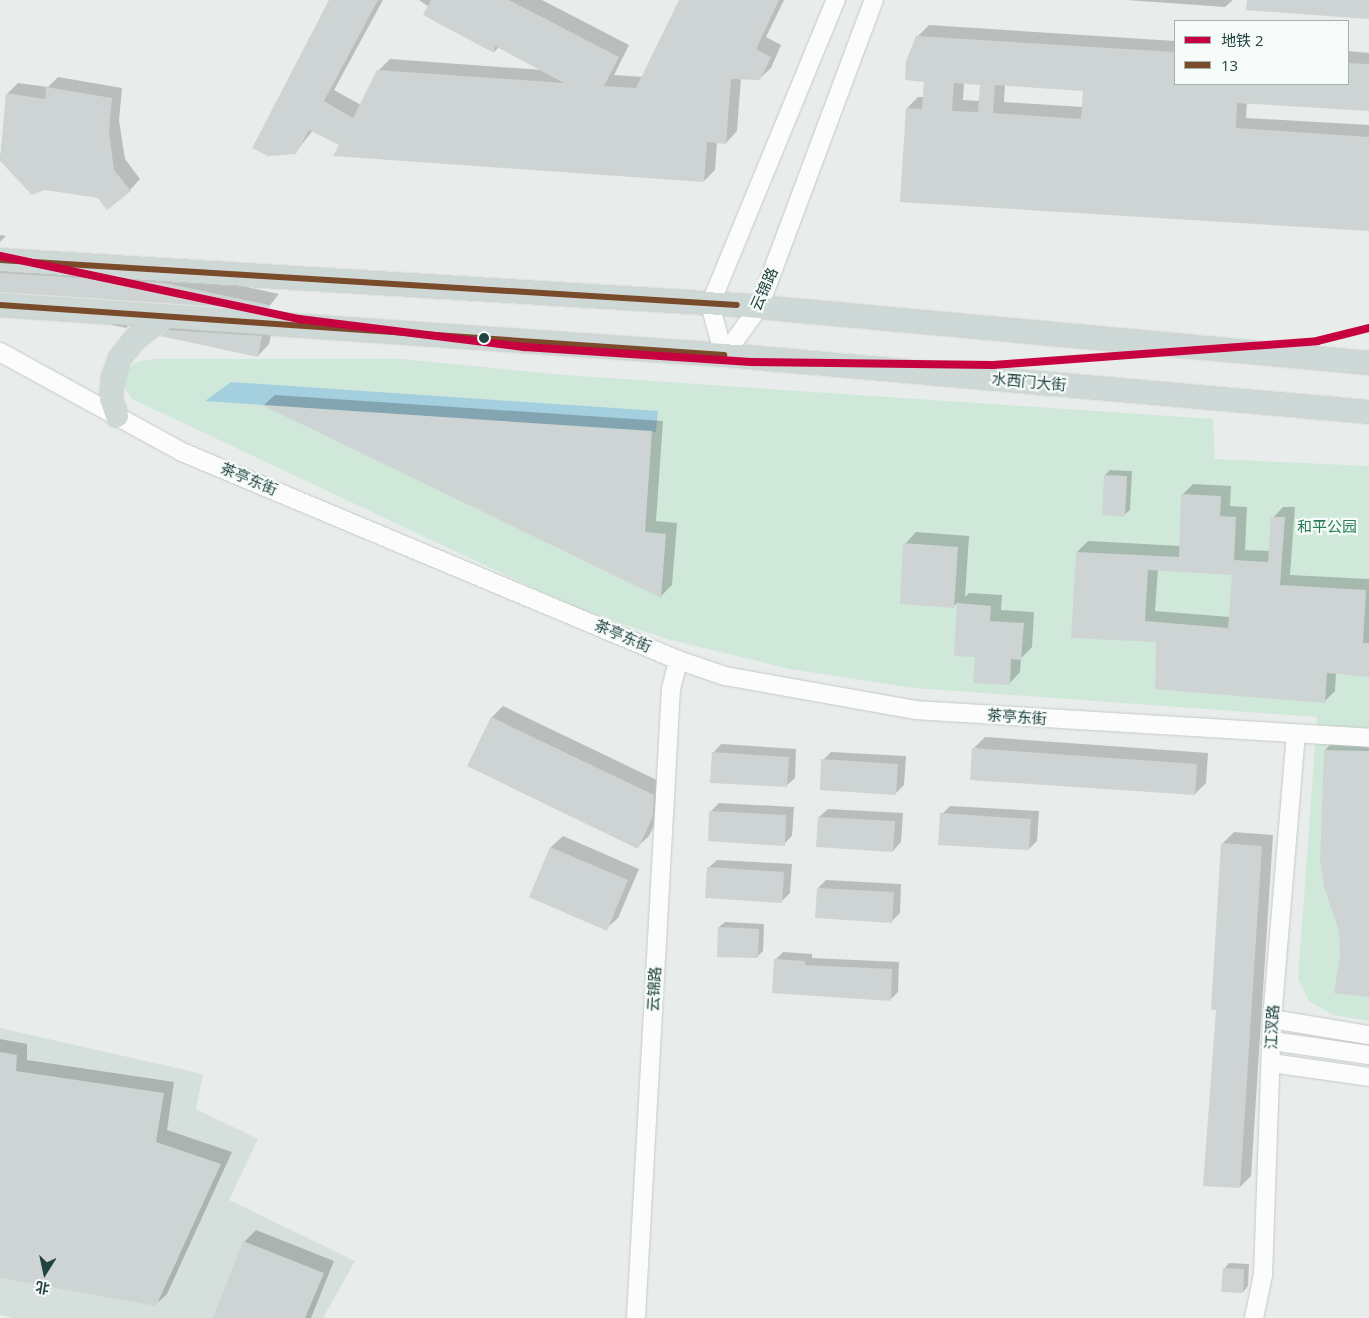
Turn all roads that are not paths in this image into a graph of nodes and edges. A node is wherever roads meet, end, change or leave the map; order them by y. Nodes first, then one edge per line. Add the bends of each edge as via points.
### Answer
1 (836, 0) edge
2 (874, 0) edge
3 (0, 260) edge
4 (0, 305) edge
5 (710, 305) junction
6 (759, 307) junction
7 (164, 316) junction
8 (0, 352) edge
9 (724, 355) junction
10 (1369, 363) edge
11 (1369, 412) edge
12 (116, 416) junction
13 (678, 660) junction
14 (1296, 735) junction
15 (1369, 738) edge
16 (1272, 1019) junction
17 (1369, 1035) edge
18 (1272, 1041) junction
19 (1369, 1055) edge
20 (1270, 1063) junction
21 (1369, 1077) edge
22 (636, 1318) edge
23 (1254, 1318) edge

1 - 5 street
2 - 6 street, 云锦路
3 - 5 main road
4 - 7 main road, 水西门大街
5 - 6 main road
5 - 9 street
6 - 9 street, 云锦路
6 - 10 main road
7 - 9 main road, 水西门大街
7 - 12 main road via 135,339 120,358 113,377 111,399
8 - 12 street, 茶亭东街
9 - 11 main road, 水西门大街
12 - 13 street, 茶亭东街 via 182,452
13 - 14 street, 茶亭东街 via 725,676 915,710
13 - 22 street, 云锦路 via 671,689
14 - 15 street, 茶亭东街
14 - 16 street, 江汊路
16 - 17 street
16 - 18 street, 江汊路
18 - 19 street
18 - 20 street, 江汊路
20 - 21 street
20 - 23 street, 江汊路 via 1263,1275

